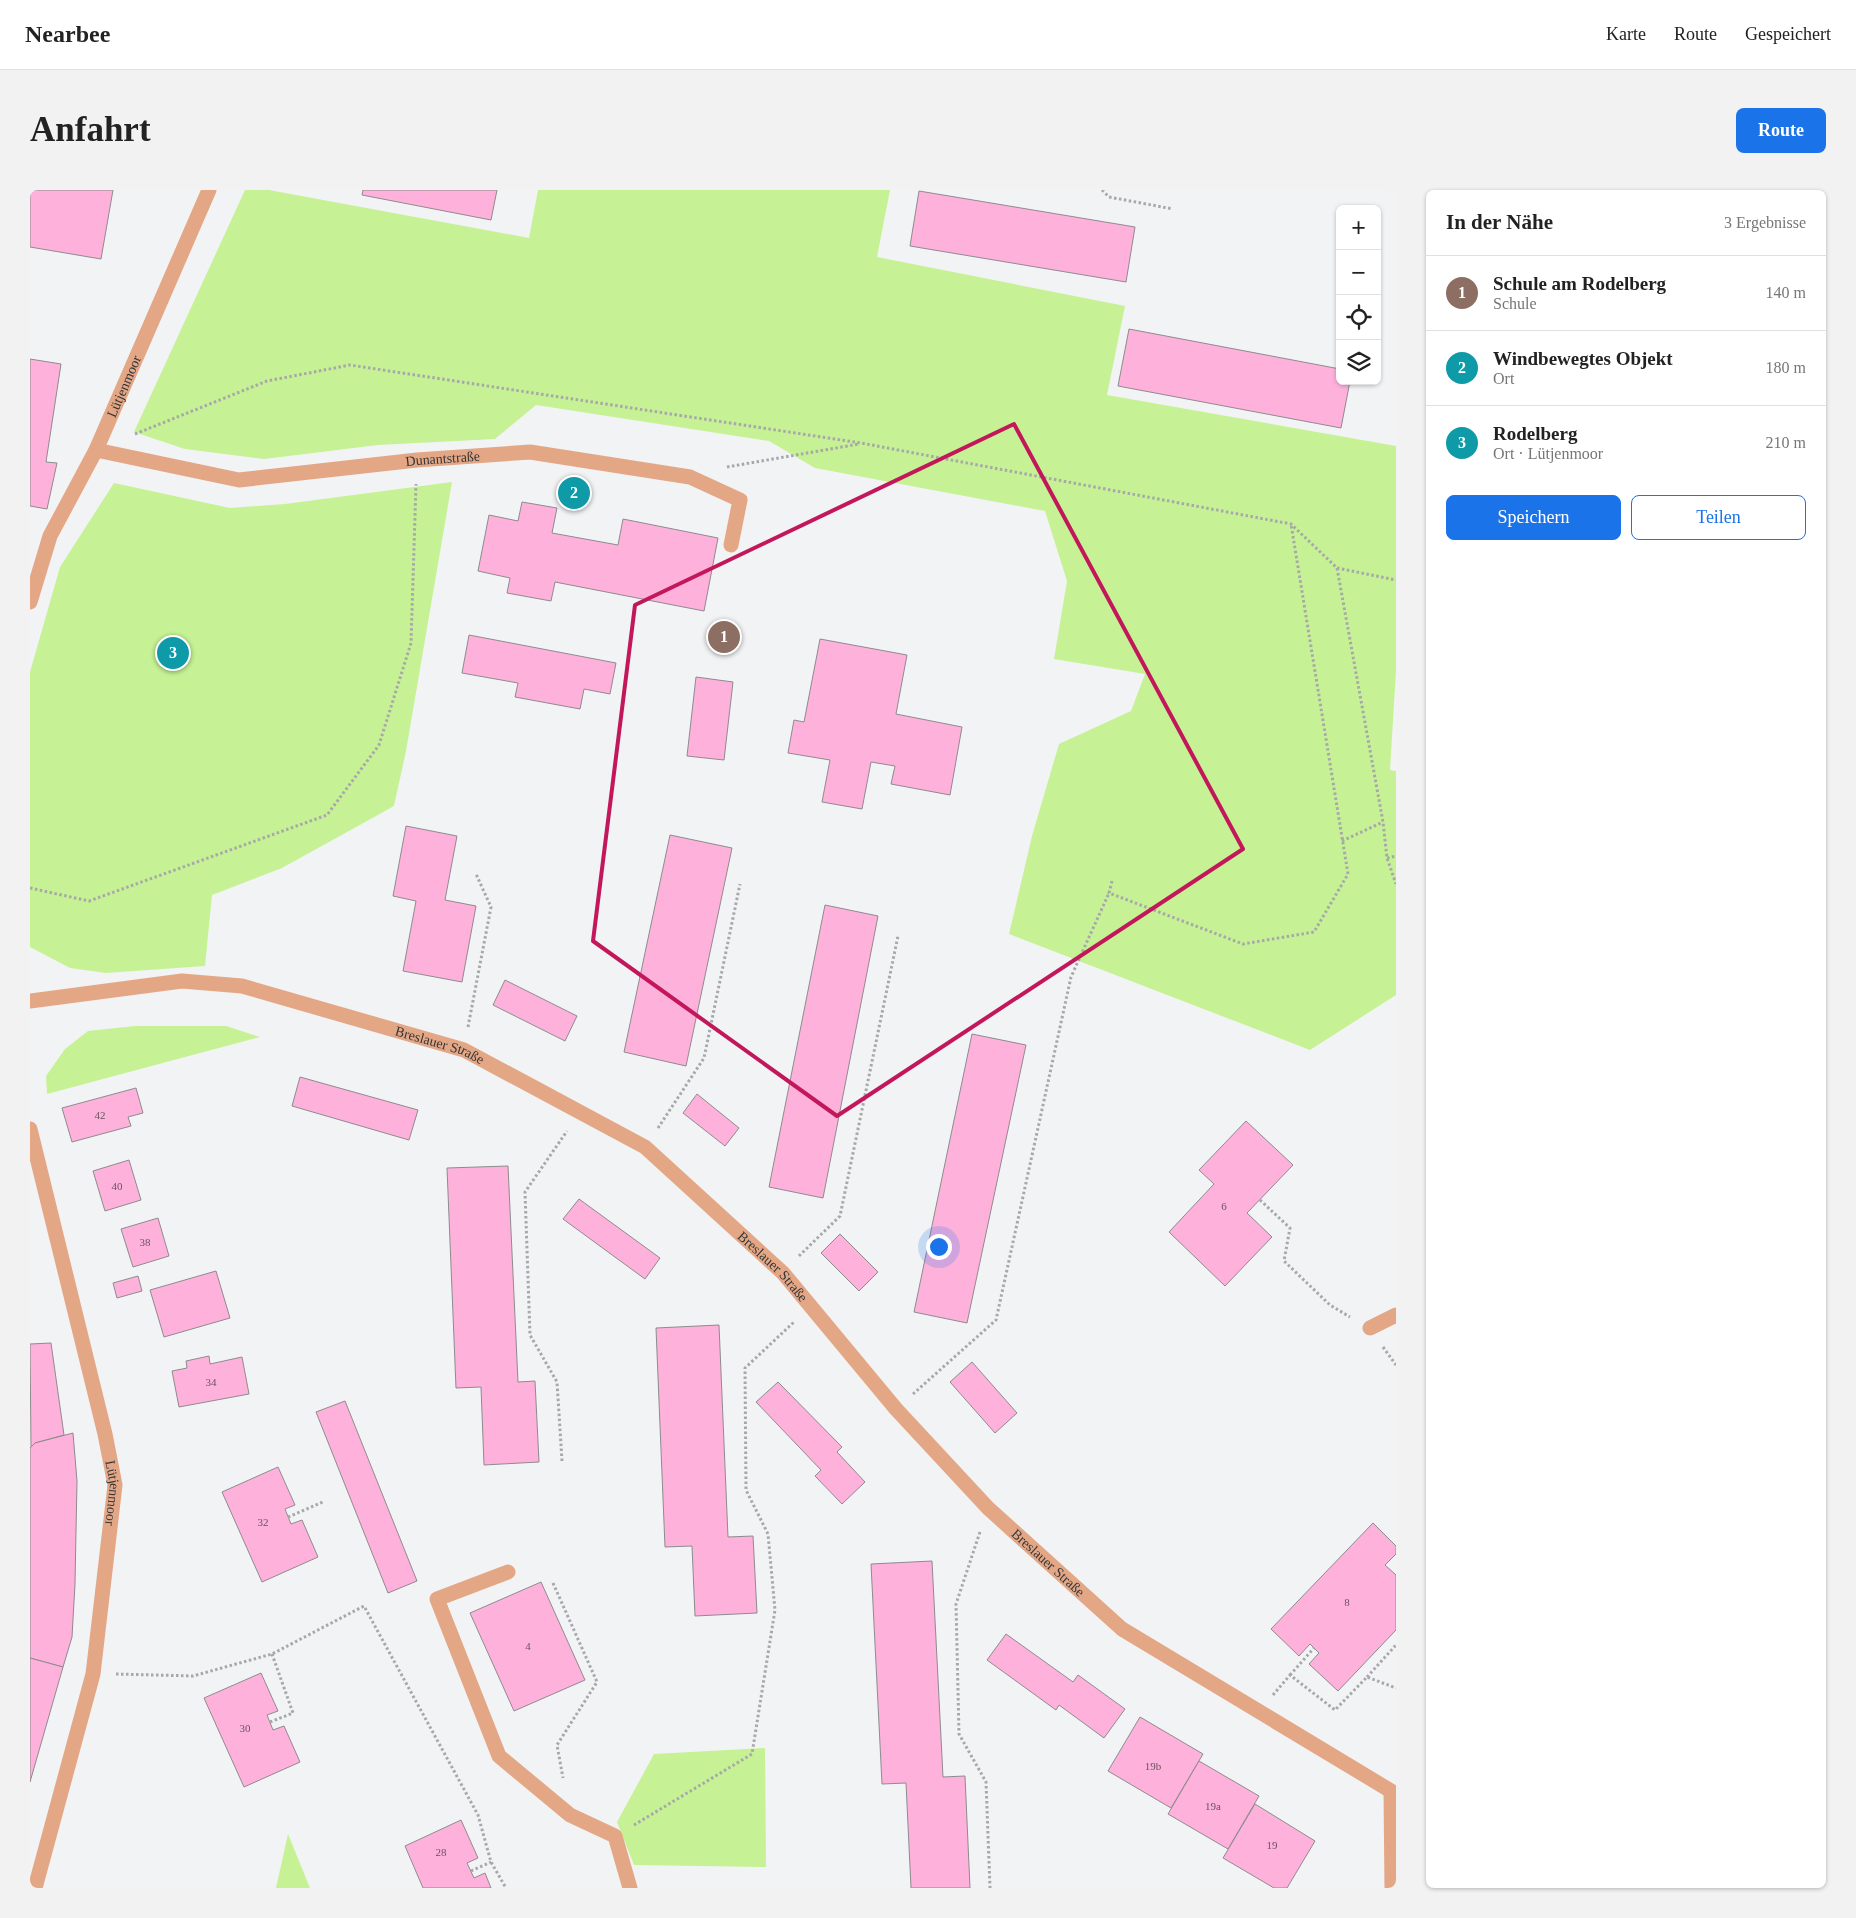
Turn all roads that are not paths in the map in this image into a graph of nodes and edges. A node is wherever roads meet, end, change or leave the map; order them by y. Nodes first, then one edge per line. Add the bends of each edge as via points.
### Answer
1 (209, 190) edge
2 (96, 450) junction
3 (731, 545) dead end
4 (33, 580) edge
5 (30, 602) edge
6 (30, 1001) edge
7 (30, 1129) edge
8 (1396, 1315) edge
9 (1370, 1328) road end
10 (508, 1572) dead end
11 (1393, 1793) edge
12 (35, 1888) edge
13 (630, 1888) edge
14 (1392, 1888) edge

1 - 2 street, Lütjenmoor
2 - 3 street, Dunantstraße via 239,480 417,460 530,452 690,477 740,500
2 - 4 street, Lütjenmoor via 50,536
4 - 5 street, Lütjenmoor
6 - 11 street, Breslauer Straße via 182,981 242,986 464,1050 645,1147 783,1273 896,1409 988,1508 1122,1629
7 - 12 street, Lütjenmoor via 105,1434 114,1485 93,1674
8 - 9 street
10 - 13 street via 437,1598 499,1756 570,1815 615,1836
11 - 14 street

